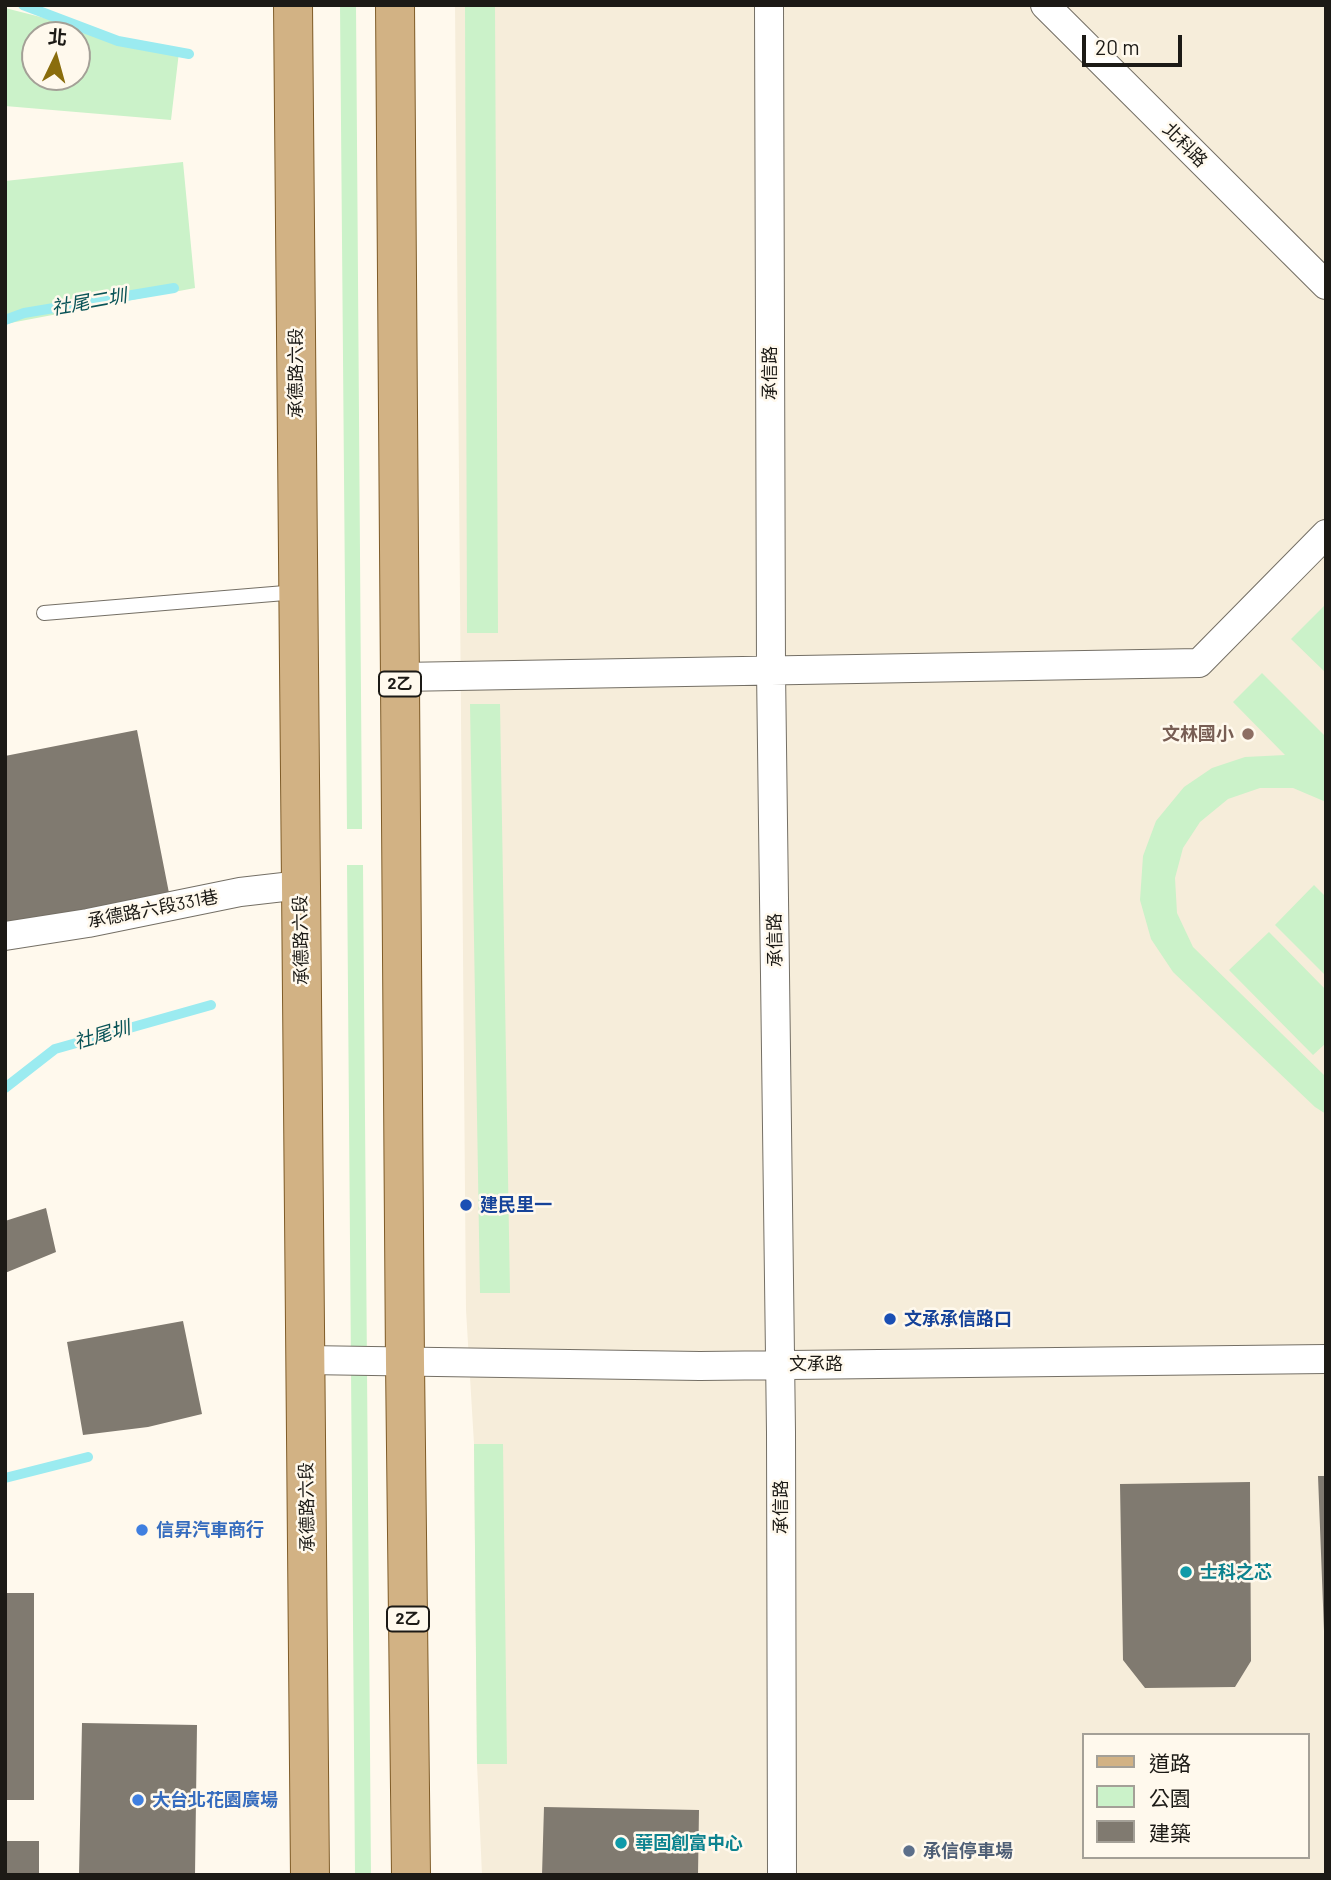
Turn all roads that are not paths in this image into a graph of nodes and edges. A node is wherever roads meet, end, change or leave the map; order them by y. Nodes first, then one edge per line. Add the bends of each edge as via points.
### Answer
1 (293, 5) edge
2 (395, 5) edge
3 (769, 5) edge
4 (1045, 5) edge
5 (1326, 285) edge
6 (1326, 534) edge
7 (298, 592) junction
8 (44, 613) dead end
9 (771, 670) junction
10 (400, 677) junction
11 (301, 885) junction
12 (5, 936) edge
13 (1326, 1359) edge
14 (306, 1360) junction
15 (405, 1363) junction
16 (780, 1364) junction
17 (310, 1875) edge
18 (411, 1875) edge
19 (782, 1875) edge

1 - 7 main road, 承德路六段
2 - 10 main road, 2乙
3 - 9 street, 承信路
4 - 5 street, 北科路
6 - 9 street via 1199,663
7 - 8 lane
7 - 11 main road, 承德路六段
9 - 10 street
9 - 16 street, 承信路
10 - 15 main road, 2乙
11 - 12 street, 承德路六段331巷
11 - 14 main road, 承德路六段
13 - 16 street, 文承路
14 - 15 street, 文承路
14 - 17 main road, 承德路六段
15 - 16 street, 文承路
15 - 18 main road, 2乙
16 - 19 street, 承信路

